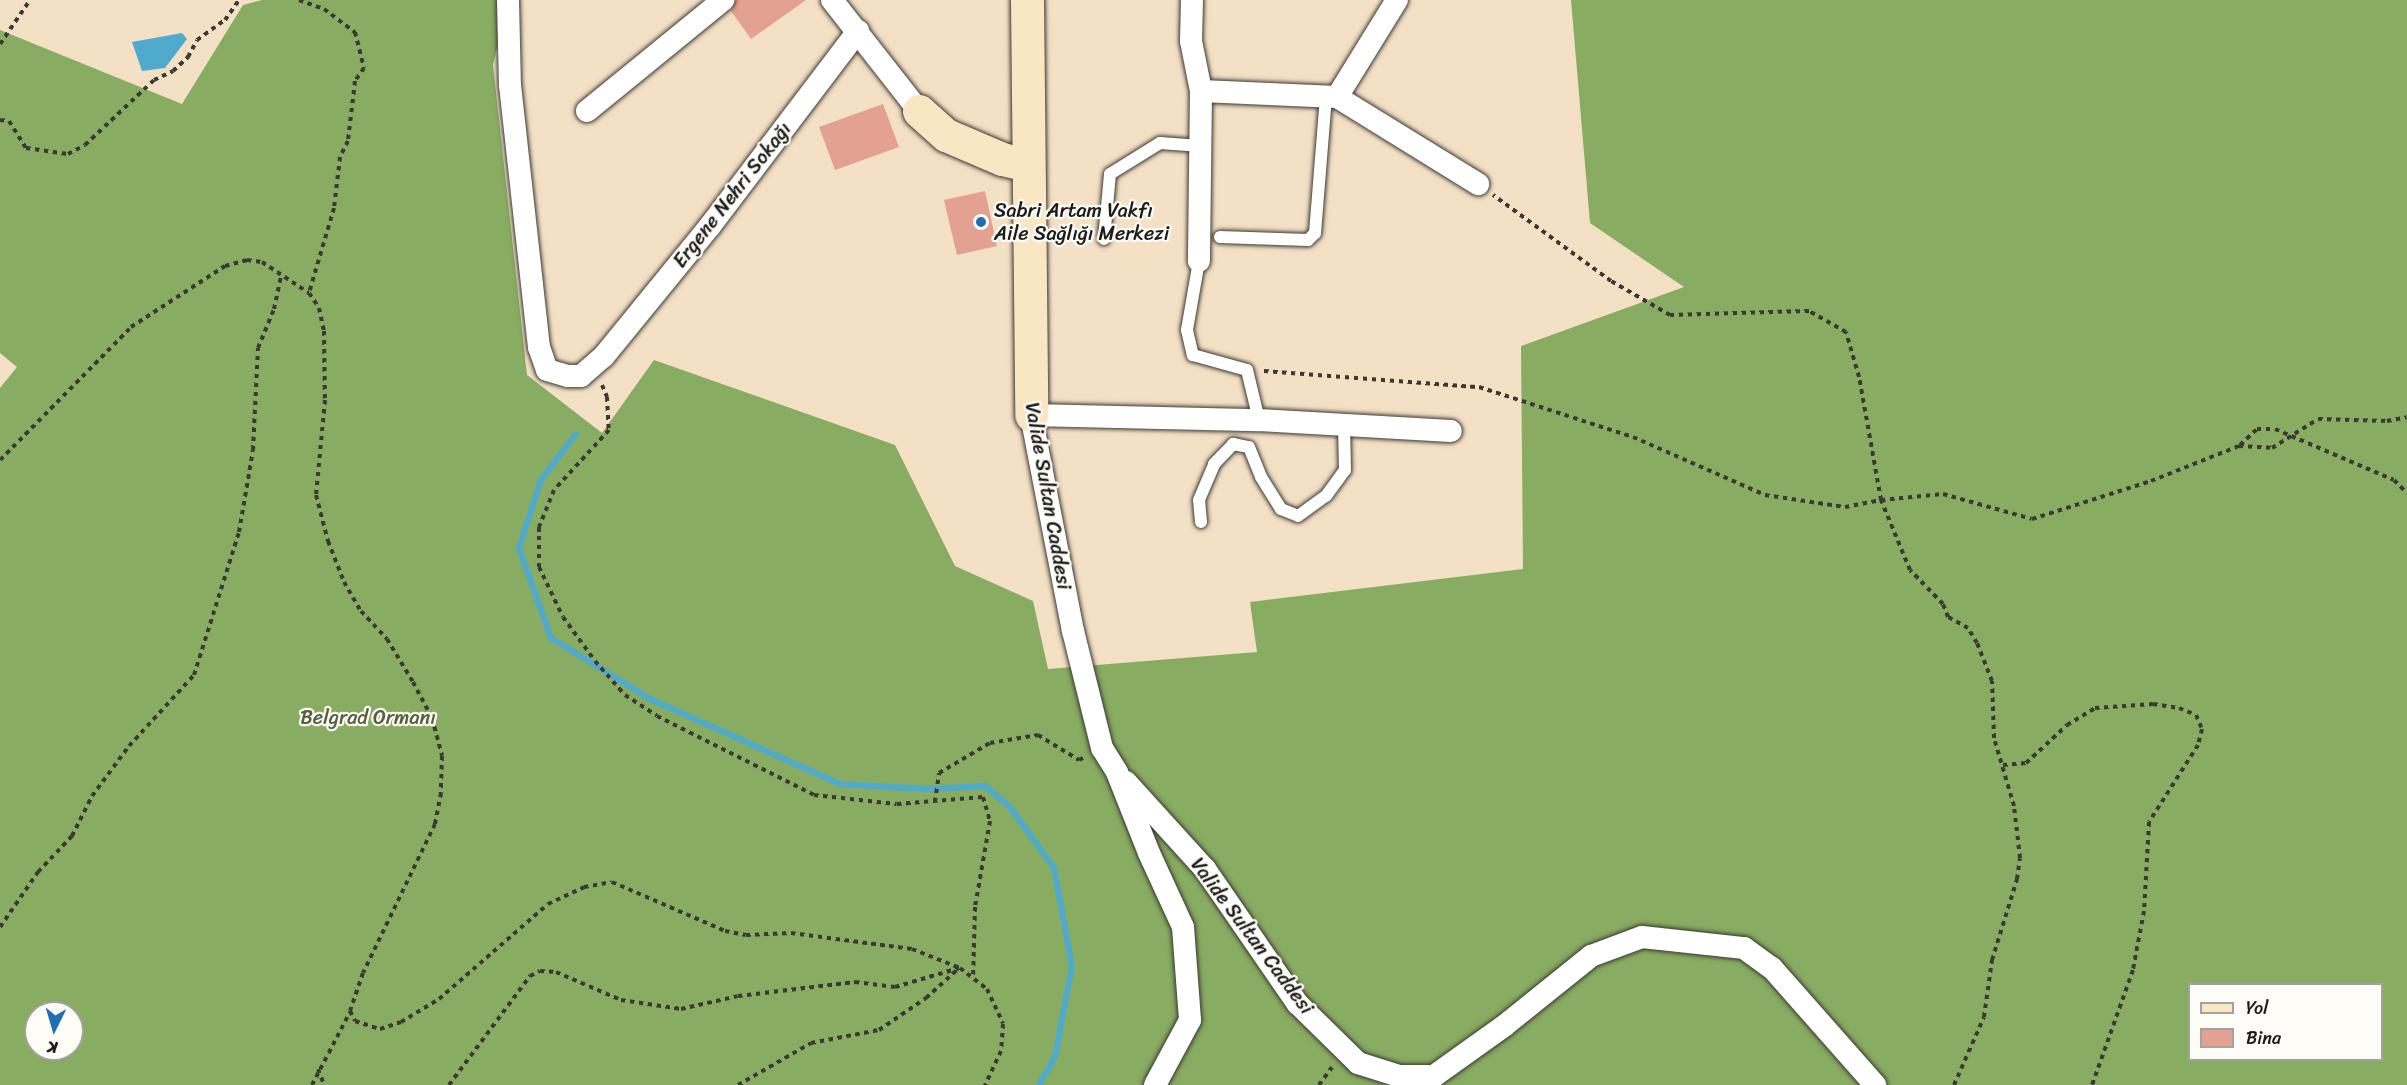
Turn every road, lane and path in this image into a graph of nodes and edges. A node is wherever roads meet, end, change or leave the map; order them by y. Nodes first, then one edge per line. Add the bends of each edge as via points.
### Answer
1 (30, 0) edge
2 (239, 0) edge
3 (299, 0) edge
4 (508, 0) edge
5 (723, 0) edge
6 (832, 0) edge
7 (1027, 0) edge
8 (1192, 0) edge
9 (1397, 0) edge
10 (858, 31) junction
11 (0, 44) edge
12 (1201, 91) junction
13 (1332, 97) junction
14 (587, 111) dead end
15 (919, 111) joint
16 (0, 120) edge
17 (1201, 146) junction
18 (1028, 165) junction
19 (1478, 184) joint
20 (1220, 237) dead end
21 (1104, 239) dead end
22 (1199, 261) joint
23 (280, 277) junction
24 (309, 293) junction
25 (598, 361) junction
26 (1247, 370) junction
27 (1031, 415) junction
28 (2407, 417) edge
29 (1230, 419) junction
30 (1259, 420) junction
31 (1344, 425) junction
32 (1451, 431) dead end
33 (2293, 434) junction
34 (1233, 444) junction
35 (2239, 446) junction
36 (0, 460) edge
37 (2407, 493) edge
38 (1881, 500) junction
39 (1201, 522) dead end
40 (1102, 748) junction
41 (2003, 765) junction
42 (1117, 772) junction
43 (935, 802) junction
44 (0, 927) edge
45 (960, 968) junction
46 (974, 977) junction
47 (350, 1011) junction
48 (317, 1068) junction
49 (312, 1085) edge
50 (324, 1085) edge
51 (449, 1085) edge
52 (738, 1085) edge
53 (985, 1085) edge
54 (1155, 1085) edge
55 (1875, 1085) edge
56 (1954, 1085) edge
57 (2092, 1085) edge

1 - 11 path
2 - 16 path via 225,21 197,40 188,57 154,80 85,145 68,154 26,148 9,122
3 - 24 path via 324,9 355,32 364,68 355,81 334,208
4 - 25 street via 510,86 539,346 547,370 581,375
5 - 14 street
6 - 10 street
7 - 18 street, Valide Sultan Caddesi
8 - 12 street via 1191,41
9 - 13 street
10 - 15 street
10 - 25 street, Ergene Nehri Sokağı via 710,226
12 - 13 street
12 - 17 street
13 - 19 street
13 - 20 lane via 1315,233 1308,240
15 - 18 street via 946,135 1002,159
17 - 21 lane via 1160,143 1110,174
17 - 22 street
18 - 27 street, Valide Sultan Caddesi
19 - 38 path via 1611,281 1670,315 1809,311 1846,332 1859,377
22 - 26 lane via 1187,330 1193,356
23 - 24 path
23 - 36 path via 262,262 247,260 202,278 112,343 41,422
23 - 44 path via 274,309 258,348 254,450 238,532 194,675 129,746 92,796 72,836 38,872
24 - 47 path via 319,308 324,331 325,400 316,495 328,541 349,592 387,639 413,682 432,718 442,756 435,824 363,973
25 - 43 path via 607,397 609,430 554,490 539,527 539,567 563,617 594,661 625,695 657,716 814,795 862,803
26 - 30 lane
26 - 38 path via 1479,387 1633,437 1765,495 1845,507
27 - 29 street
27 - 40 street, Valide Sultan Caddesi via 1072,631
28 - 33 path via 2386,421 2318,419
29 - 30 street
29 - 34 lane
30 - 31 street
31 - 32 street
31 - 34 lane via 1345,470 1326,496 1298,516 1281,509 1248,447
33 - 35 path via 2272,448
33 - 35 path via 2257,429
33 - 37 path via 2394,480
34 - 39 lane via 1214,464 1199,500
35 - 38 path via 2151,481 2032,519 1944,494
38 - 41 path via 1910,570 1943,604 1948,617 1968,628 1977,643 1992,681 1994,738
40 - 42 street, Valide Sultan Caddesi
40 - 43 path via 1079,760 1038,735 990,743 939,772
41 - 56 path via 2014,806 2020,858 2018,879 1992,960 1984,1017
41 - 57 path via 2026,763 2067,725 2095,708 2153,704 2179,708 2196,715 2202,729 2198,745 2150,822 2144,911 2133,970
42 - 54 street via 1183,927 1190,1020
42 - 55 street, Valide Sultan Caddesi via 1204,869 1297,1003 1358,1063 1399,1076 1434,1076 1591,956 1642,938 1744,948 1772,968
43 - 46 path via 983,797 990,821 975,908
45 - 46 path
45 - 47 path via 912,949 791,933 746,935 724,931 612,882 584,887 548,904 439,999 400,1022 380,1029 355,1021
45 - 51 path via 895,987 855,982 813,986 738,996 681,1009 621,1000 556,972 540,971 531,976
45 - 52 path via 926,998 879,1029 811,1043
46 - 53 path via 987,989 1003,1024 1001,1051
47 - 48 path
48 - 49 path
48 - 50 path

